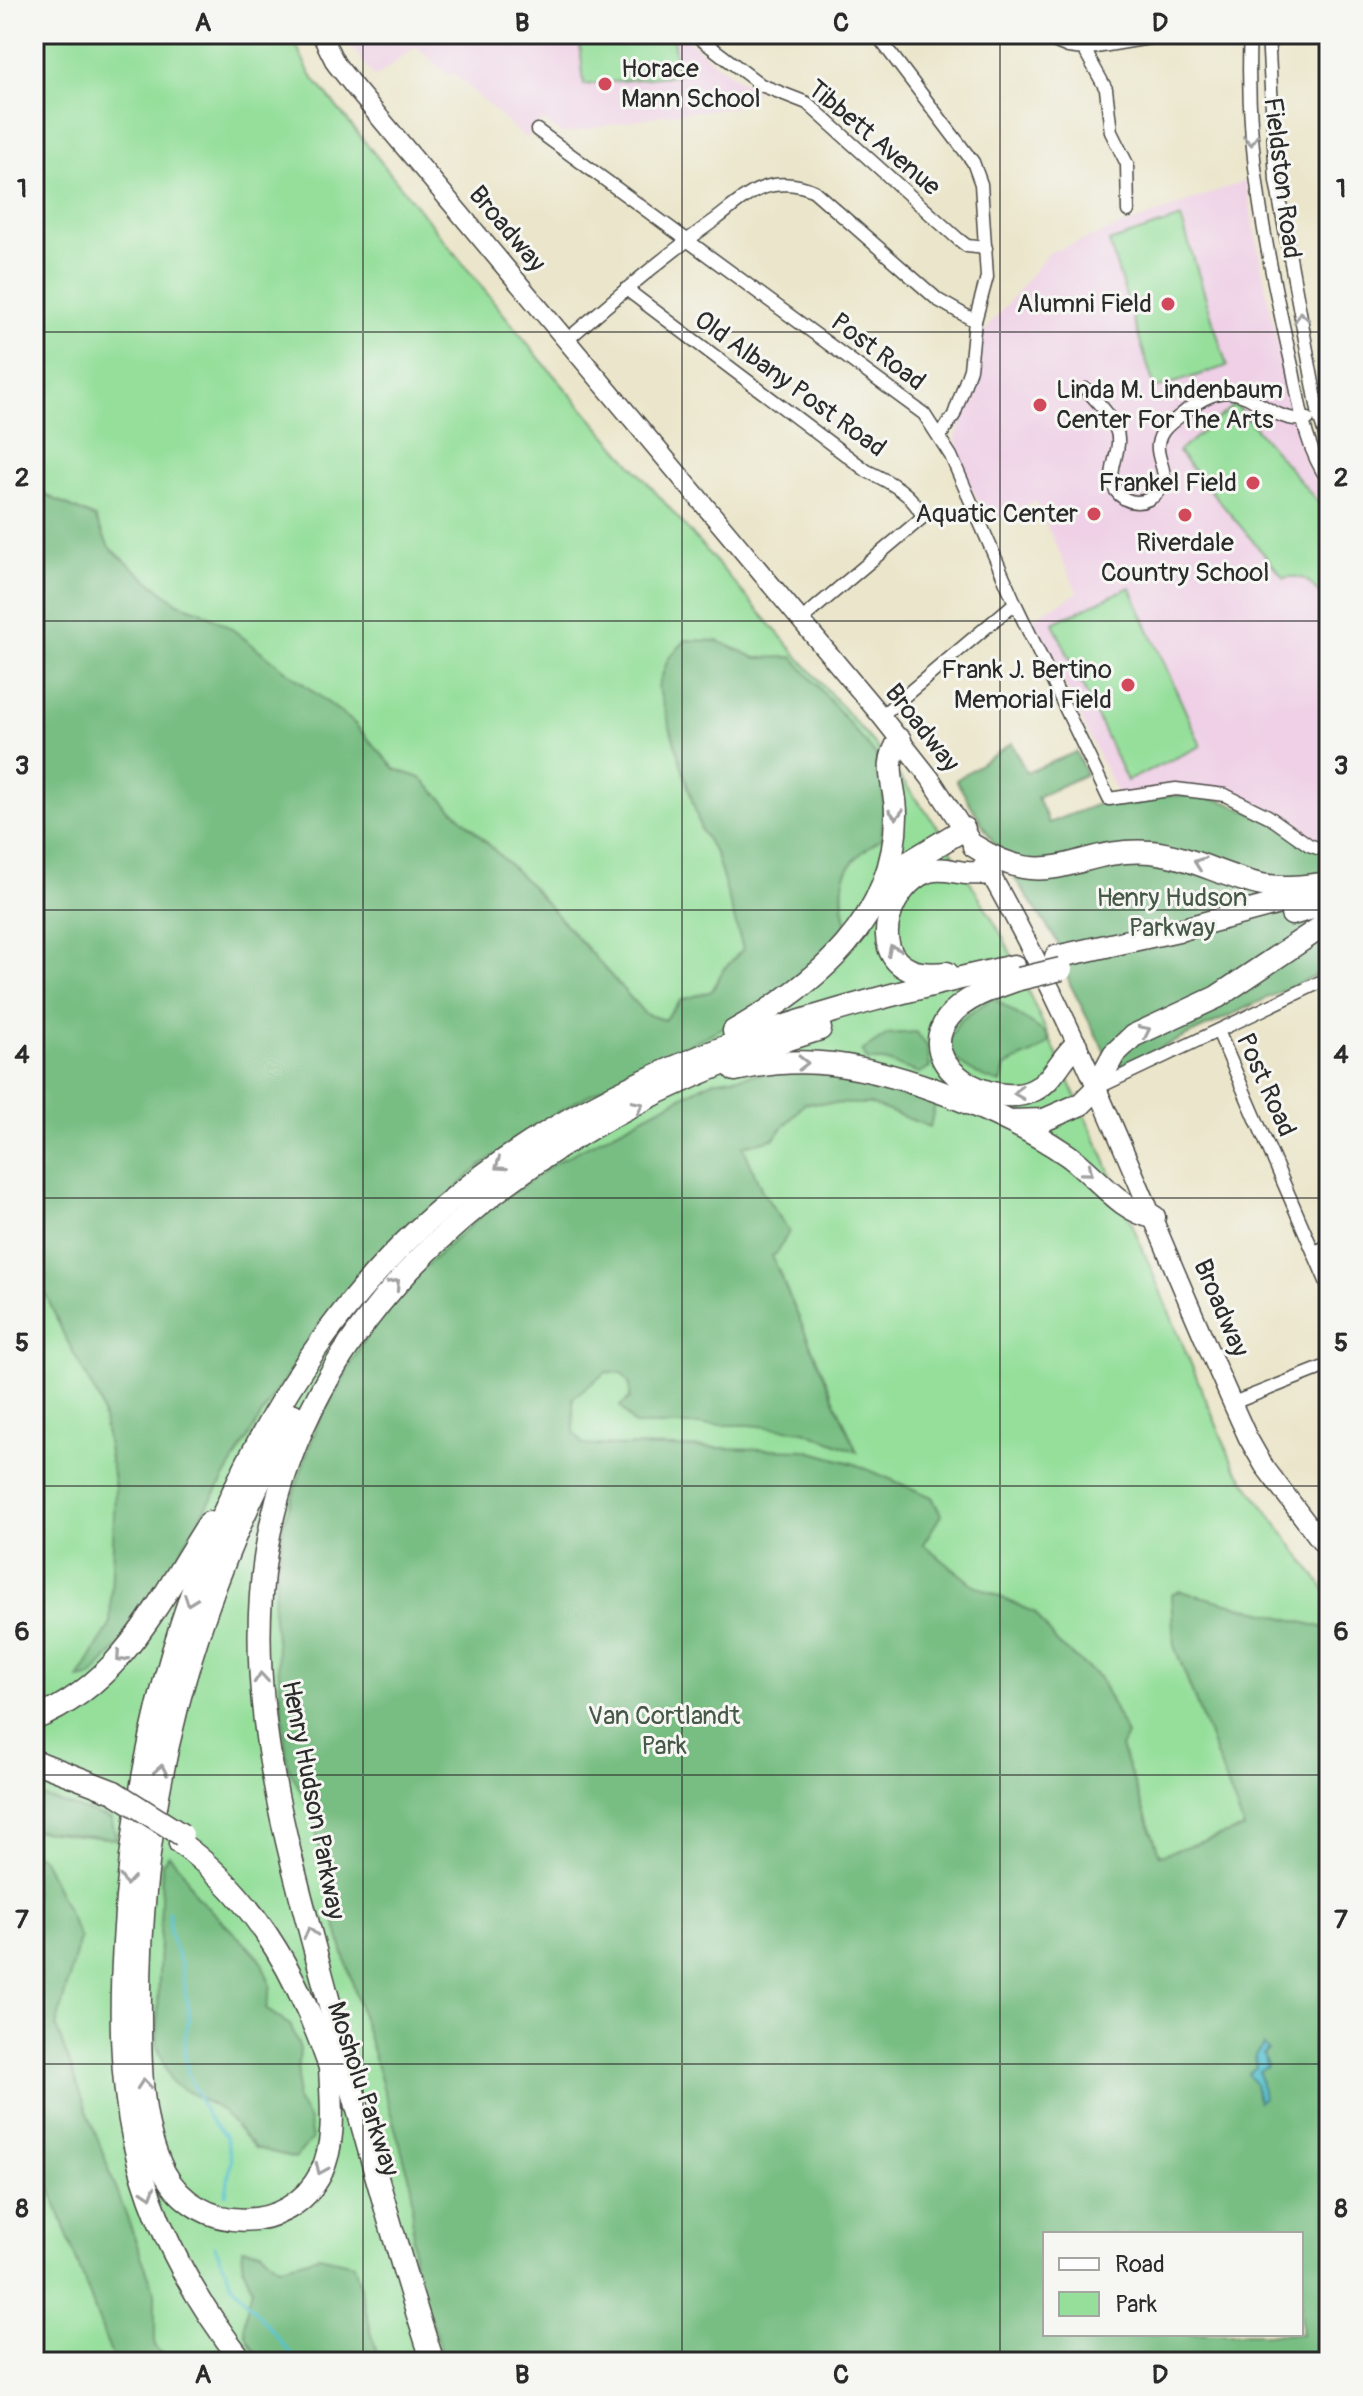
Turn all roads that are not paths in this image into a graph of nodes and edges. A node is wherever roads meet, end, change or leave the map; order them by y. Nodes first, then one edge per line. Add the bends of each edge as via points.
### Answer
1 (321, 34) edge
2 (694, 34) edge
3 (876, 34) edge
4 (1037, 34) edge
5 (1173, 34) edge
6 (1250, 34) edge
7 (1268, 34) edge
8 (1084, 49) junction
9 (537, 130) dead end
10 (1128, 211) dead end
11 (687, 239) junction
12 (986, 248) junction
13 (626, 289) junction
14 (975, 321) junction
15 (567, 340) junction
16 (1086, 389) dead end
17 (1319, 416) junction
18 (1303, 420) junction
19 (940, 436) junction
20 (1329, 447) edge
21 (1329, 481) edge
22 (1015, 603) junction
23 (801, 620) junction
24 (881, 716) junction
25 (900, 740) junction
26 (969, 838) junction
27 (1329, 852) edge
28 (991, 875) junction
29 (1329, 886) edge
30 (1329, 903) edge
31 (870, 909) junction
32 (1329, 922) edge
33 (1059, 963) junction
34 (988, 972) junction
35 (1017, 972) junction
36 (1329, 978) edge
37 (1218, 1031) junction
38 (1076, 1045) junction
39 (670, 1078) junction
40 (1096, 1088) junction
41 (997, 1118) junction
42 (1154, 1217) junction
43 (1329, 1246) edge
44 (1314, 1252) junction
45 (1329, 1288) edge
46 (358, 1328) junction
47 (1329, 1365) edge
48 (1233, 1403) junction
49 (256, 1452) junction
50 (1329, 1552) edge
51 (34, 1719) edge
52 (34, 1761) edge
53 (34, 1771) edge
54 (113, 1797) junction
55 (337, 2064) junction
56 (243, 2362) edge
57 (420, 2362) edge
58 (433, 2362) edge

1 - 15 main road, Broadway via 355,88
2 - 12 street, Tibbett Avenue via 761,85 807,103 958,239
3 - 12 street via 973,162 981,184
4 - 8 street
5 - 8 street
6 -> 18 street, Fieldston Road via 1249,114 1261,222
17 -> 7 street, Fieldston Road via 1276,181
8 - 10 street via 1106,89 1111,132 1127,164
9 - 11 street, Post Road
11 - 13 street
11 - 14 street via 762,188 804,186 938,300
11 - 19 street, Post Road via 914,404
12 - 14 street via 984,293
13 - 15 street
13 - 23 street, Old Albany Post Road via 867,471 903,492 923,517
14 - 19 street via 970,369 954,415
15 - 23 main road, Broadway
16 - 18 street via 1116,428 1114,486 1122,497 1136,502 1152,497 1164,480 1157,451 1163,430 1203,398 1238,393
17 - 18 street
17 - 20 street, Fieldston Road
18 - 21 street, Fieldston Road
19 - 22 street, Post Road
22 - 24 street
22 - 27 street, Post Road via 1109,799 1176,789 1225,795
23 - 24 main road, Broadway
24 - 25 main road, Broadway
25 - 26 main road, Broadway
25 -> 31 highway via 889,760 897,812 894,845
26 - 28 main road, Broadway
29 -> 26 highway via 1264,885 1180,857 1147,852 1114,853 1033,870 1009,865
26 - 31 highway via 898,871
34 -> 28 highway via 910,970 893,955 886,935 896,900 923,873 949,869
28 - 38 main road, Broadway
29 - 33 highway, Henry Hudson Parkway
30 - 33 highway, Henry Hudson Parkway via 1216,935
31 - 39 highway via 840,953 805,987
40 -> 32 highway via 1114,1054 1133,1036 1217,997
33 - 35 highway, Henry Hudson Parkway, bridge
34 - 35 highway, Henry Hudson Parkway
34 - 39 highway, Henry Hudson Parkway via 785,1024
38 -> 35 highway via 1046,1082 1018,1095 981,1089 948,1067 940,1039 949,1016
35 - 39 highway, Henry Hudson Parkway
36 - 37 street
37 - 40 street
37 - 44 street, Post Road
38 - 40 main road, Broadway
39 -> 41 highway via 825,1063 912,1085
46 -> 39 highway, Henry Hudson Parkway via 409,1269 489,1197
39 -> 49 highway, Henry Hudson Parkway via 544,1136 479,1179 423,1226 323,1339
40 - 41 highway via 1081,1104 1044,1120
40 - 42 main road, Broadway
41 -> 42 highway via 1055,1147 1131,1210
42 - 48 main road, Broadway
43 - 44 street
44 - 45 street, Post Road
55 -> 46 highway, Henry Hudson Parkway via 281,1807 259,1634 266,1554 285,1475 314,1401
55 -> 46 highway via 328,2152 311,2188 292,2207 262,2219 227,2219 195,2206 170,2182 148,2125 139,1980 148,1850 164,1752 215,1582 254,1490 326,1362
47 - 48 street
48 - 50 main road, Broadway via 1258,1457
49 -> 51 highway via 127,1651 92,1687
49 -> 56 highway, Henry Hudson Parkway via 191,1595 150,1729 130,1851 122,2005 130,2117 151,2199 188,2280
52 - 54 highway, Mosholu Parkway
53 - 54 highway, Mosholu Parkway
54 - 55 highway, Mosholu Parkway via 181,1839 229,1887 276,1946
55 - 57 highway, Mosholu Parkway
55 - 58 highway, Henry Hudson Parkway

